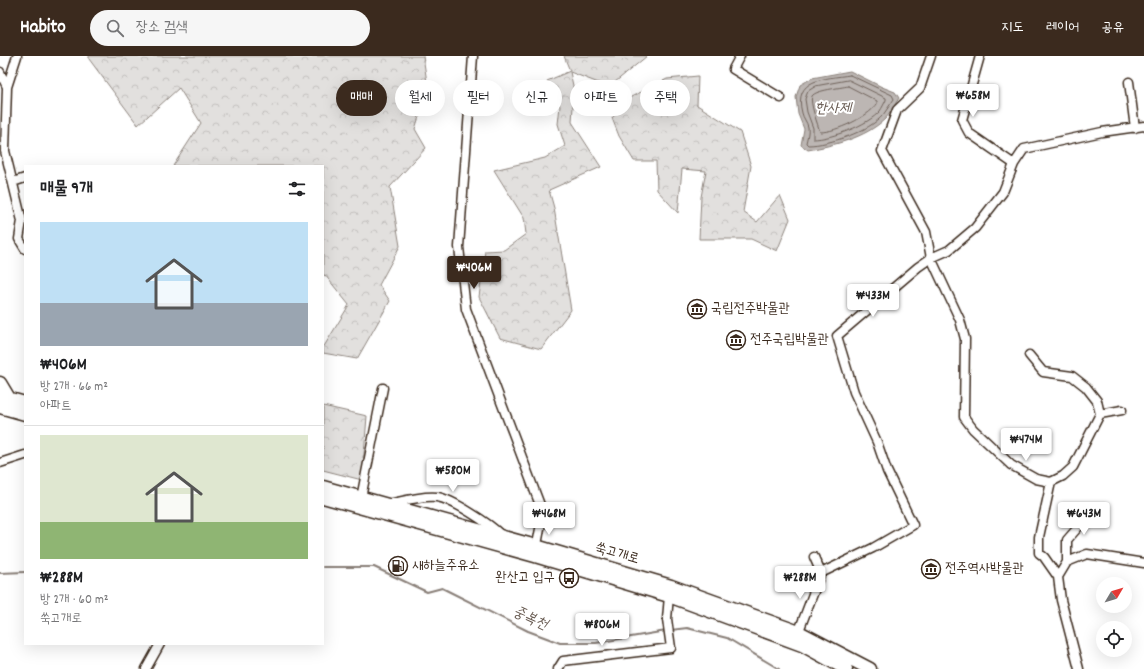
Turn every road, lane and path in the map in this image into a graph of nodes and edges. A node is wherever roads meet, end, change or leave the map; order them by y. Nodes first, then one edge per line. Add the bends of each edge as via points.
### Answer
1 (17, 56) edge
2 (473, 56) edge
3 (740, 56) edge
4 (931, 56) edge
5 (980, 56) edge
6 (0, 72) edge
7 (1129, 82) dead end
8 (7, 87) junction
9 (781, 98) dead end
10 (1144, 126) edge
11 (1135, 128) junction
12 (1014, 164) junction
13 (24, 178) edge
14 (13, 182) junction
15 (24, 247) edge
16 (931, 258) junction
17 (1029, 355) dead end
18 (0, 383) edge
19 (383, 388) dead end
20 (5, 397) edge
21 (24, 403) edge
22 (0, 407) edge
23 (1122, 410) dead end
24 (24, 414) edge
25 (1100, 414) junction
26 (24, 455) edge
27 (0, 463) edge
28 (1051, 482) junction
29 (324, 487) edge
30 (324, 497) edge
31 (361, 498) junction
32 (386, 504) junction
33 (1105, 515) dead end
34 (505, 538) junction
35 (536, 551) junction
36 (814, 557) dead end
37 (1066, 562) junction
38 (1144, 563) edge
39 (821, 573) junction
40 (1058, 577) junction
41 (669, 596) junction
42 (796, 637) junction
43 (159, 645) edge
44 (146, 669) edge
45 (558, 669) edge
46 (846, 669) edge
47 (870, 669) edge
48 (1079, 669) edge

1 - 8 street
2 - 35 street via 459,247 466,308 543,513
3 - 9 street via 733,69
4 - 16 street via 920,88 897,110 882,151 926,232
5 - 12 street via 962,120 969,132
6 - 8 street
7 - 11 street
8 - 14 street via 5,151
10 - 11 street
11 - 12 street via 1102,132 1024,149
12 - 16 street via 1003,192 975,228 949,250
13 - 14 street
14 - 15 street via 22,221 19,239
16 - 28 street via 960,320 965,338 964,417 1011,465 1036,479
16 - 39 street via 837,336 854,392 913,525
17 - 25 street via 1043,372 1072,376 1086,386 1097,401
18 - 20 street
19 - 31 street
20 - 21 street
22 - 24 street
23 - 25 street
25 - 28 street via 1073,467
26 - 27 street
28 - 40 street via 1039,537 1039,553
29 - 31 street, 쑥고개로
30 - 35 street, 쑥고개로
31 - 32 street, 쑥고개로
32 - 34 street, 쑥고개로
32 - 34 street via 413,498 438,497 461,507
33 - 37 street via 1081,524 1067,540
34 - 35 street, 쑥고개로
35 - 41 street, 쑥고개로
35 - 42 street, 쑥고개로 via 672,586
36 - 39 street
37 - 38 street via 1086,554
37 - 40 street
39 - 42 street
40 - 48 street via 1061,600
41 - 42 street, 쑥고개로
41 - 45 street via 666,619 671,648 563,661
42 - 46 street, 쑥고개로 via 802,645
42 - 47 street, 쑥고개로
43 - 44 street

